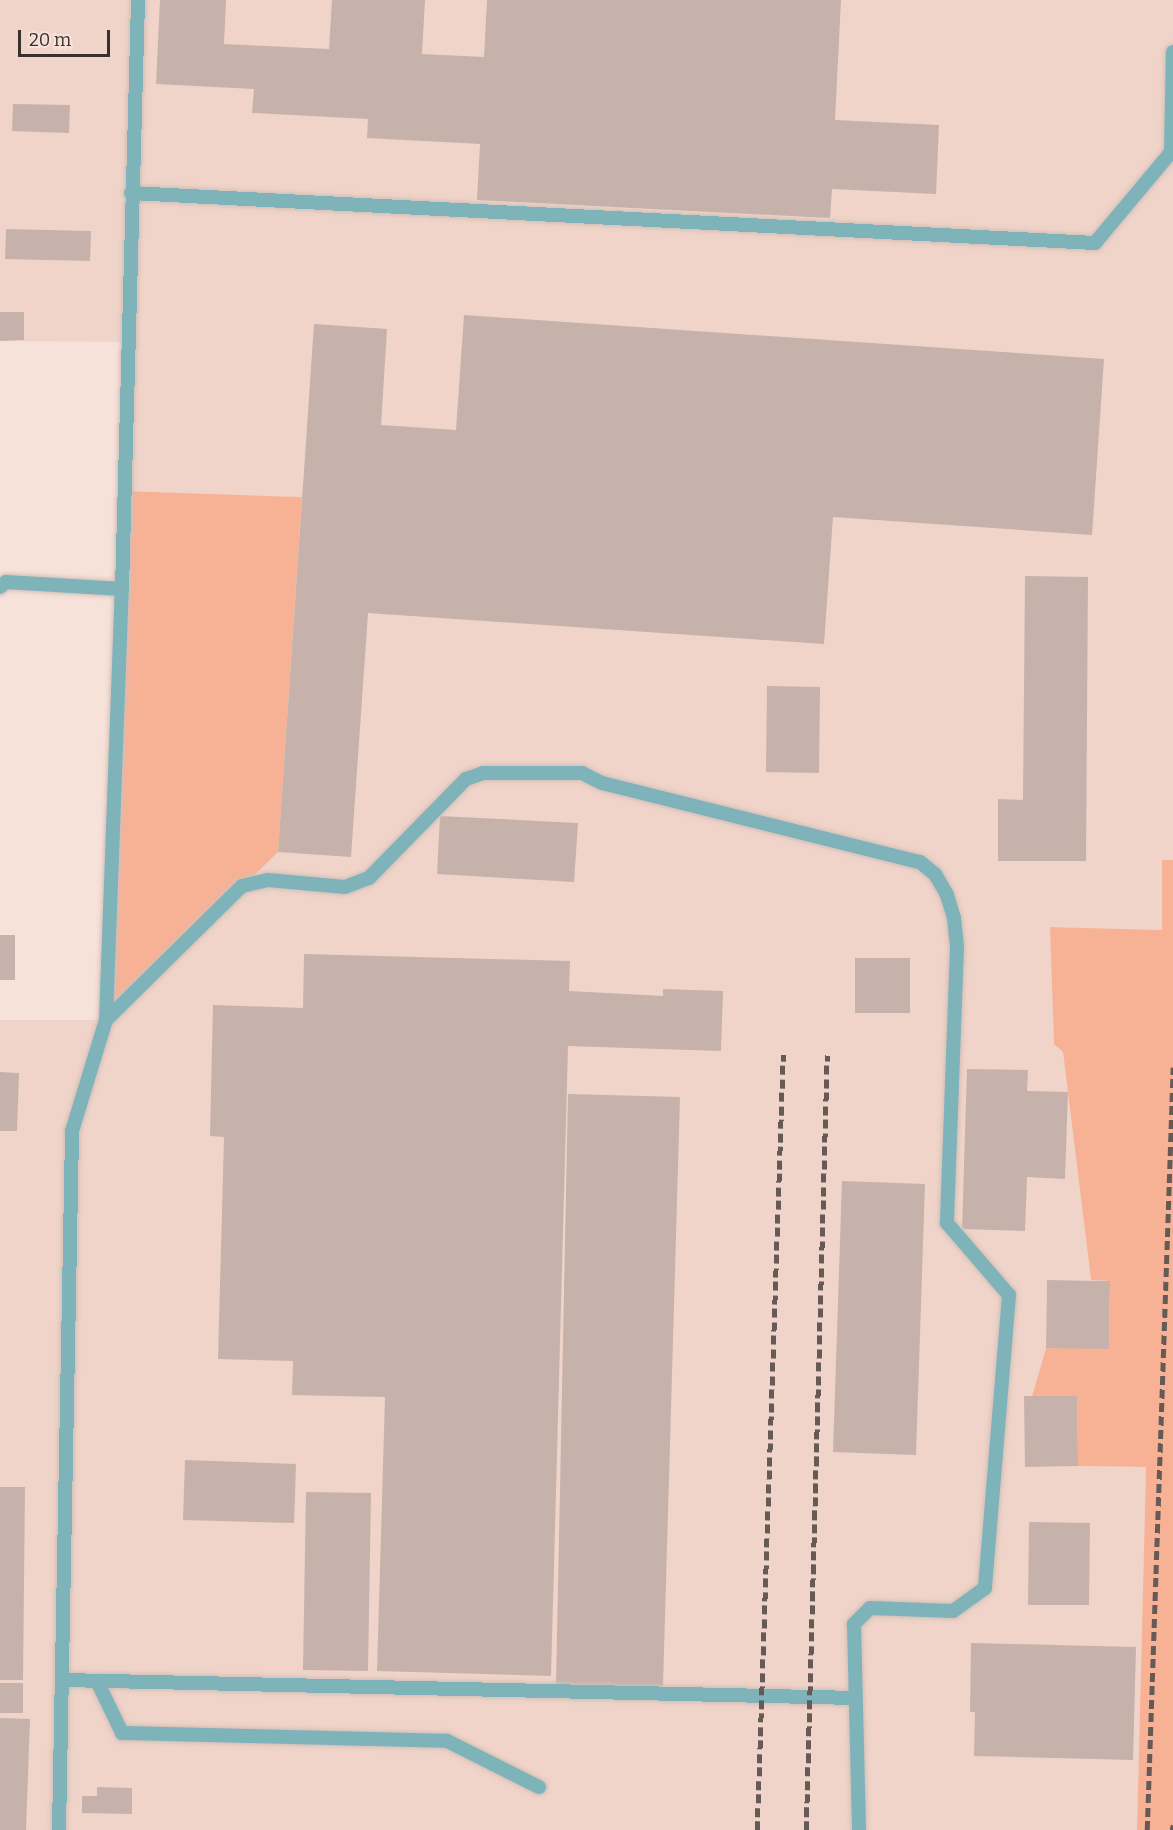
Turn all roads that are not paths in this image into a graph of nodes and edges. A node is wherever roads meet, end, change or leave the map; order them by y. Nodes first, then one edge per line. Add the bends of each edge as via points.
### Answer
1 (138, 0) edge
2 (1173, 52) edge
3 (131, 193) junction
4 (0, 587) edge
5 (122, 589) junction
6 (106, 1020) junction
7 (63, 1680) junction
8 (97, 1681) junction
9 (854, 1698) junction
10 (539, 1786) dead end
11 (59, 1830) edge
12 (859, 1830) edge

1 - 3 lane
2 - 3 lane via 1172,152 1095,243
3 - 5 lane
4 - 5 lane via 6,582
5 - 6 lane
6 - 7 lane via 72,1131
6 - 9 lane via 243,886 268,880 345,887 369,878 466,779 483,773 582,774 602,783 920,862 935,874 952,910 957,947 947,1223 1009,1295 985,1588 953,1611 870,1608 854,1624
7 - 8 lane
7 - 11 lane
8 - 9 lane
8 - 10 lane via 122,1733 447,1741
9 - 12 lane

